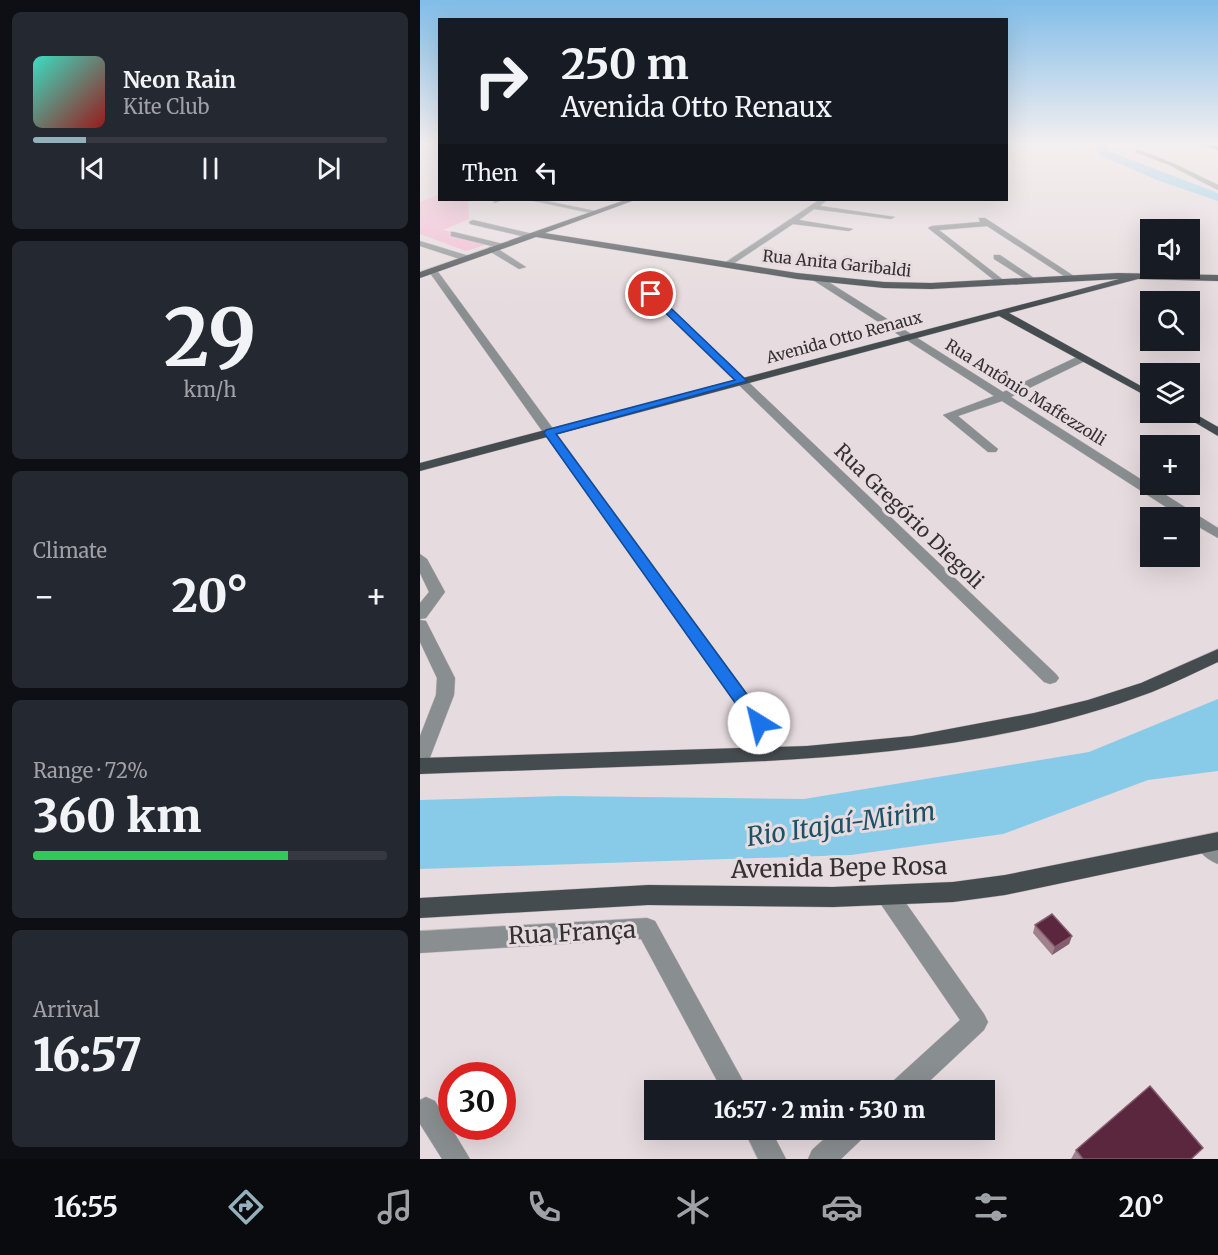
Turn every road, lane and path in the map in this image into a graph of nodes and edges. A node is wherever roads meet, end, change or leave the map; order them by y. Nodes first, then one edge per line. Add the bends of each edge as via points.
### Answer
1 (541, 201) edge
2 (567, 201) edge
3 (628, 201) edge
4 (822, 201) edge
5 (557, 204) junction
6 (813, 207) junction
7 (596, 212) junction
8 (977, 216) dead end
9 (891, 217) dead end
10 (791, 221) junction
11 (473, 222) dead end
12 (988, 224) junction
13 (849, 229) dead end
14 (454, 234) dead end
15 (532, 235) junction
16 (420, 243) edge
17 (496, 248) junction
18 (997, 257) dead end
19 (466, 258) junction
20 (727, 264) junction
21 (522, 267) dead end
22 (426, 273) edge
23 (1138, 276) junction
24 (1094, 277) junction
25 (816, 278) junction
26 (1073, 278) junction
27 (1218, 278) edge
28 (1033, 280) junction
29 (637, 281) dead end
30 (1002, 282) junction
31 (1109, 284) junction
32 (999, 312) junction
33 (908, 337) junction
34 (1083, 358) junction
35 (742, 381) junction
36 (1140, 389) edge
37 (1003, 397) junction
38 (1200, 422) edge
39 (1218, 432) edge
40 (550, 433) junction
41 (992, 448) dead end
42 (420, 467) edge
43 (1218, 534) edge
44 (420, 559) edge
45 (420, 614) edge
46 (420, 625) edge
47 (1218, 655) edge
48 (1050, 678) dead end
49 (759, 723) dead end
50 (420, 760) edge
51 (420, 766) edge
52 (1214, 847) edge
53 (888, 896) junction
54 (420, 908) edge
55 (420, 942) edge
56 (731, 1080) edge
57 (913, 1080) edge
58 (426, 1110) dead end
59 (763, 1140) edge
60 (842, 1140) edge
61 (457, 1159) edge
62 (773, 1159) edge
63 (821, 1159) edge

1 - 5 street
2 - 5 street
3 - 7 main road
4 - 6 street
5 - 7 street
6 - 9 street
6 - 10 street
7 - 15 main road
8 - 12 street
10 - 13 street
10 - 20 street
11 - 15 street
12 - 26 street
12 - 30 street via 932,228
14 - 17 street
15 - 17 main road
15 - 20 main road, Rua Anita Garibaldi
16 - 19 street
17 - 19 main road
17 - 21 street
18 - 28 street
19 - 22 main road
20 - 25 main road, Rua Anita Garibaldi
22 - 40 street
23 - 24 main road, Rua Anita Garibaldi
23 - 27 main road
23 - 31 main road, Avenida Otto Renaux
24 - 26 main road, Rua Anita Garibaldi
24 - 31 main road
25 - 30 main road, Rua Anita Garibaldi via 915,286
25 - 33 street, Rua Antônio Maffezzolli
26 - 28 main road, Rua Anita Garibaldi
28 - 30 main road, Rua Anita Garibaldi
29 - 35 street, Rua Gregório Diegoli
31 - 32 main road, Avenida Otto Renaux
32 - 33 main road, Avenida Otto Renaux
32 - 34 main road
33 - 35 main road, Avenida Otto Renaux
33 - 37 street, Rua Antônio Maffezzolli
34 - 36 main road
34 - 37 street
35 - 40 main road, Avenida Otto Renaux
35 - 48 street, Rua Gregório Diegoli
37 - 41 street via 949,416
37 - 43 street, Rua Antônio Maffezzolli
38 - 39 main road
40 - 42 main road, Avenida Otto Renaux
40 - 49 street
44 - 45 street via 437,592
46 - 50 street via 446,678 445,695
47 - 51 main road via 1147,687 1089,706 912,743 807,753
52 - 53 main road, Avenida Bepe Rosa via 1005,885
53 - 54 main road, Avenida Bepe Rosa via 648,895
53 - 57 street via 976,1022
55 - 56 street, Rua França via 648,928
58 - 61 street
59 - 62 street
60 - 63 street

